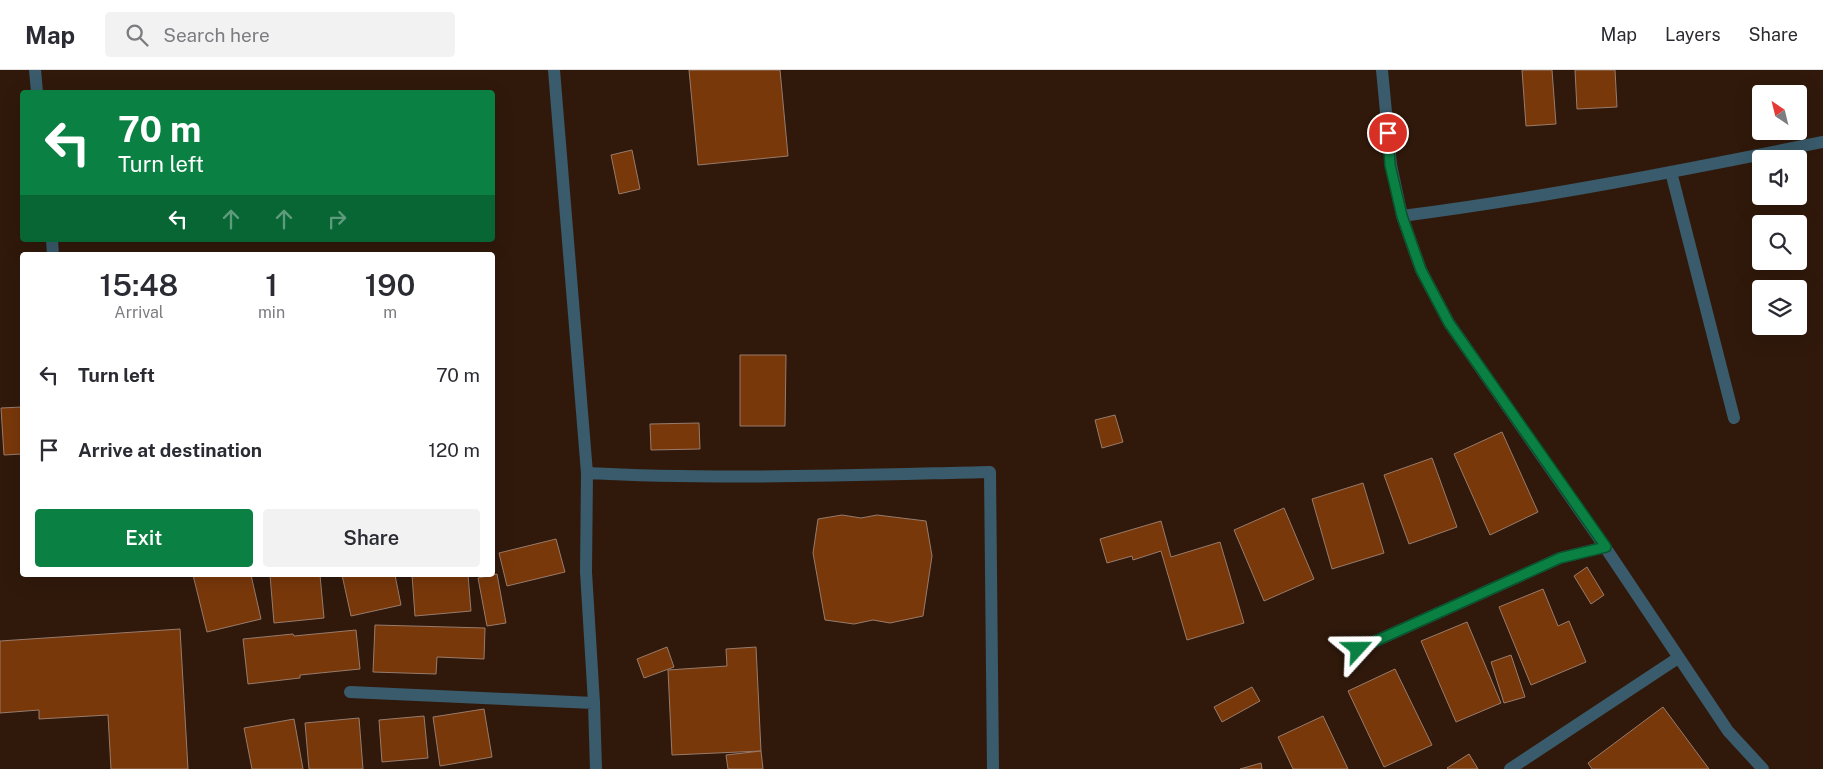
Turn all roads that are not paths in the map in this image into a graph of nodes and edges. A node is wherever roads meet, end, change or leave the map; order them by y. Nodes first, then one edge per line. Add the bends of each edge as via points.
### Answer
1 (35, 70) edge
2 (554, 70) edge
3 (1382, 70) edge
4 (37, 90) edge
5 (1823, 142) edge
6 (1671, 172) junction
7 (1402, 216) junction
8 (1734, 418) dead end
9 (587, 473) junction
10 (1606, 547) junction
11 (1358, 649) dead end
12 (1678, 658) junction
13 (350, 692) dead end
14 (594, 703) junction
15 (596, 769) edge
16 (993, 769) edge
17 (1510, 769) edge
18 (1763, 769) edge

1 - 4 street
2 - 9 street
3 - 7 street via 1390,165
5 - 6 street
6 - 7 street
6 - 8 street
7 - 10 street via 1421,270 1449,323
9 - 14 street via 586,572
9 - 16 street via 732,477 990,472
10 - 11 street via 1560,558
10 - 12 street
12 - 17 street
12 - 18 street via 1728,731
13 - 14 street
14 - 15 street

